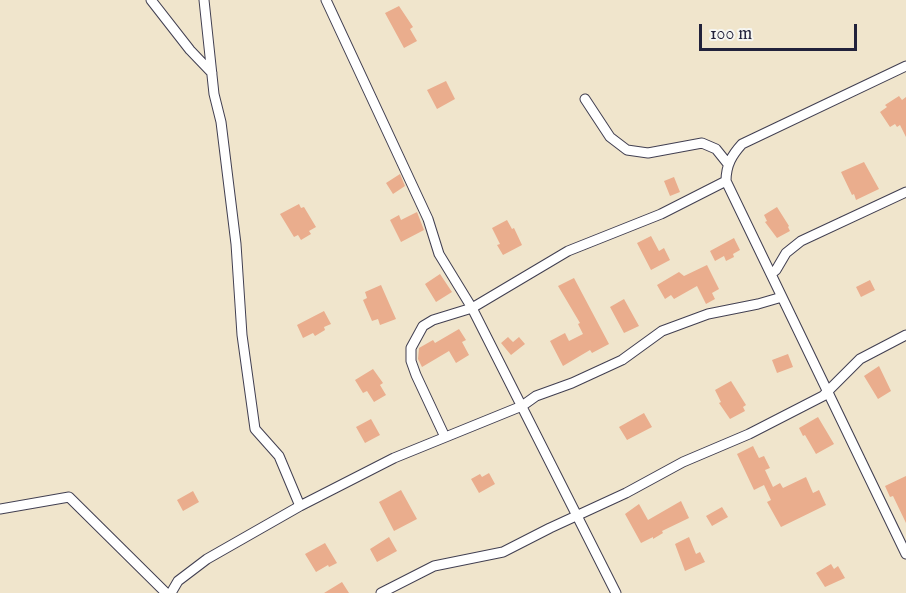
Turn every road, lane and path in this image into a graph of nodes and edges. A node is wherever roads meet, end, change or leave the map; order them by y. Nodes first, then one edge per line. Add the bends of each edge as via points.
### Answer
1 (151, 0) edge
2 (204, 0) edge
3 (326, 0) edge
4 (906, 66) edge
5 (213, 73) junction
6 (585, 99) dead end
7 (728, 164) junction
8 (726, 181) junction
9 (906, 192) edge
10 (771, 274) junction
11 (782, 297) junction
12 (472, 308) junction
13 (906, 335) edge
14 (828, 392) junction
15 (522, 406) junction
16 (445, 437) junction
17 (300, 506) junction
18 (0, 510) edge
19 (578, 515) junction
20 (906, 554) edge
21 (166, 593) edge
22 (171, 593) edge
23 (381, 593) edge
24 (616, 593) edge

1 - 5 street
2 - 5 street
3 - 12 street via 428,219 439,254
4 - 7 street via 742,144
5 - 17 street via 237,244 242,335 255,429 279,456
6 - 7 street via 610,137 627,150 648,153 702,143 716,149
7 - 8 street
8 - 10 street
8 - 12 street via 661,214 568,251
9 - 10 street via 795,244
10 - 11 street
11 - 14 street
11 - 15 street via 708,314 662,331 622,360 536,396
12 - 15 street
12 - 16 street via 423,326 411,348 416,375
13 - 14 street via 860,359
14 - 19 street
14 - 20 street
15 - 16 street
15 - 19 street
16 - 17 street
17 - 22 street via 207,559 178,581
18 - 21 street via 69,497
19 - 23 street via 503,552 434,566
19 - 24 street

